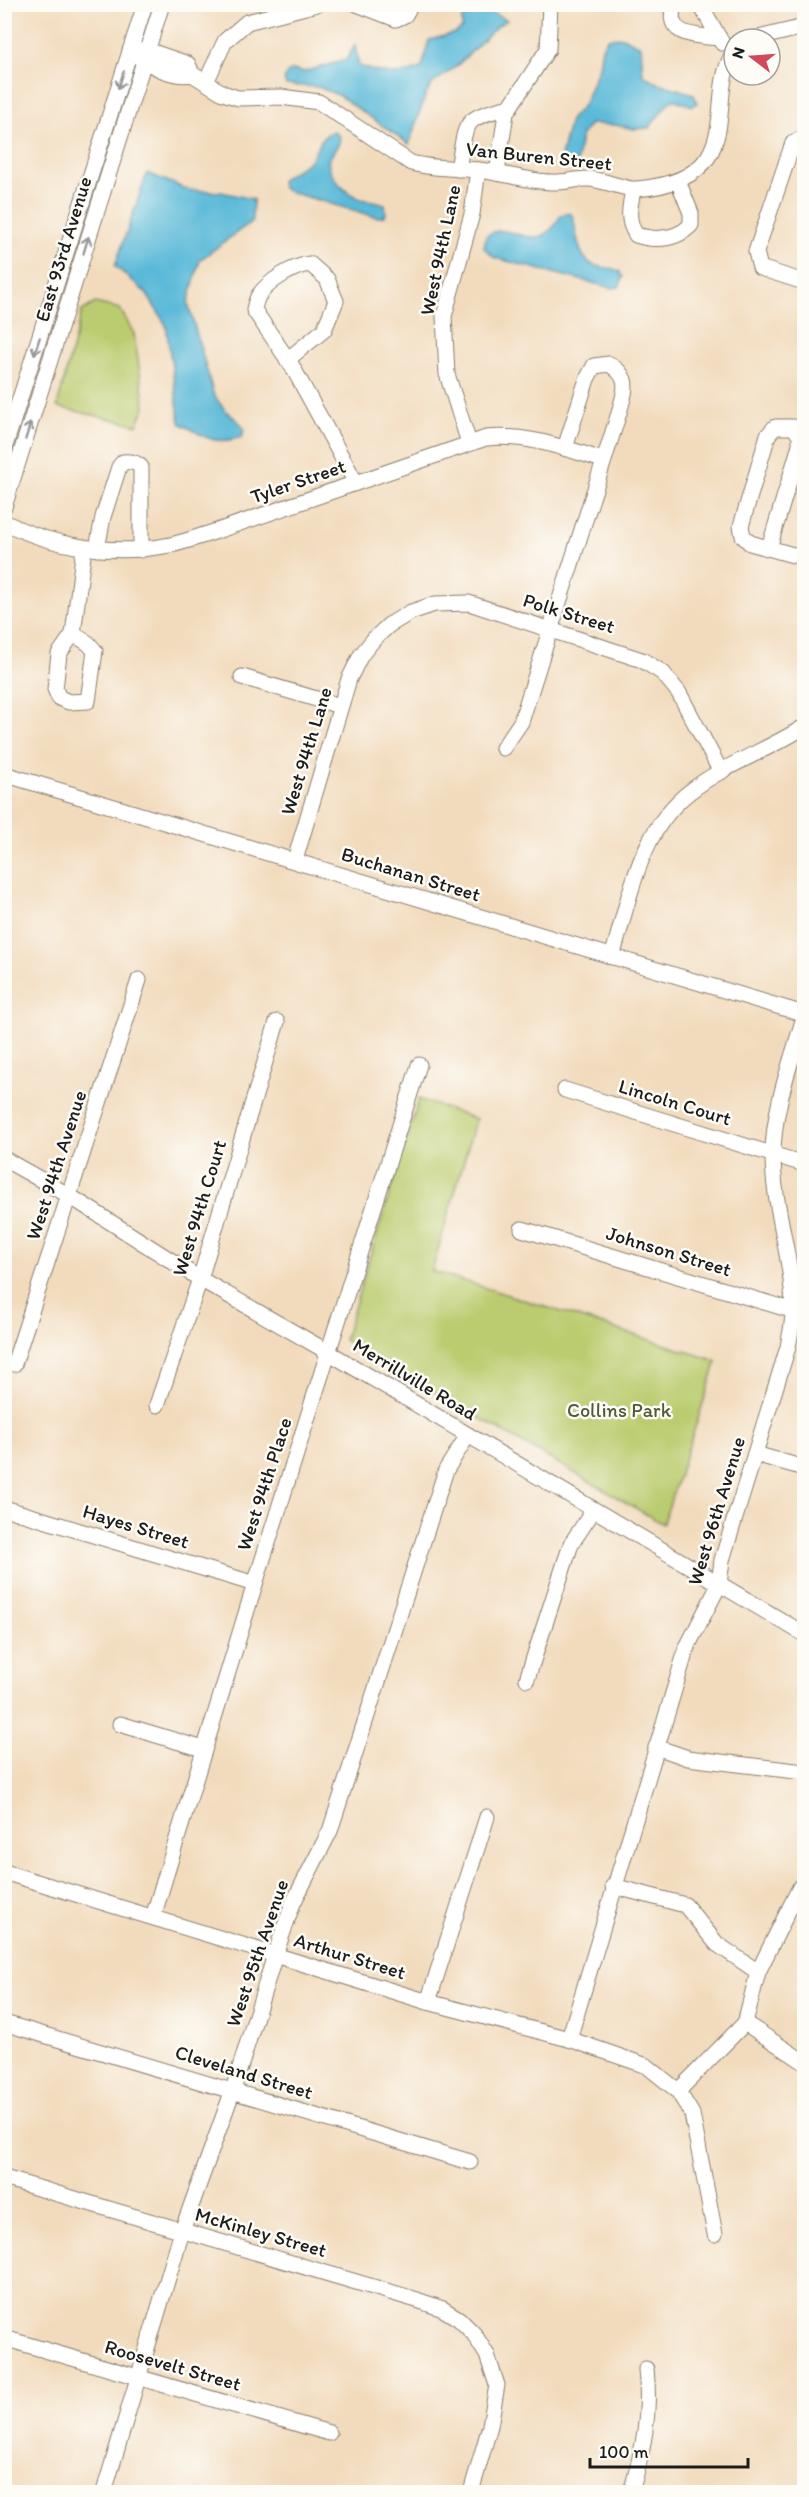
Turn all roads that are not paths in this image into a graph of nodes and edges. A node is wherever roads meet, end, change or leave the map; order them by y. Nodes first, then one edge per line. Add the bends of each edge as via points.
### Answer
1 (145, 4) edge
2 (162, 4) edge
3 (317, 4) edge
4 (357, 4) edge
5 (411, 4) edge
6 (550, 4) edge
7 (675, 4) edge
8 (700, 4) edge
9 (804, 27) edge
10 (782, 32) edge
11 (719, 38) junction
12 (722, 41) edge
13 (130, 51) junction
14 (146, 56) junction
15 (206, 82) junction
16 (723, 87) edge
17 (510, 107) junction
18 (804, 137) edge
19 (458, 169) junction
20 (478, 170) junction
21 (497, 173) junction
22 (678, 181) junction
23 (627, 187) junction
24 (804, 282) edge
25 (287, 360) junction
26 (469, 443) junction
27 (565, 448) junction
28 (4, 449) edge
29 (603, 460) junction
30 (356, 483) junction
31 (4, 507) edge
32 (4, 522) edge
33 (769, 548) junction
34 (91, 549) junction
35 (141, 550) junction
36 (804, 558) edge
37 (550, 629) junction
38 (72, 634) dead end
39 (361, 655) joint
40 (242, 677) dead end
41 (340, 706) junction
42 (804, 728) edge
43 (503, 748) dead end
44 (721, 772) junction
45 (4, 774) edge
46 (295, 860) junction
47 (612, 957) junction
48 (138, 980) dead end
49 (804, 1016) edge
50 (277, 1022) dead end
51 (419, 1065) dead end
52 (565, 1090) dead end
53 (773, 1155) junction
54 (4, 1159) edge
55 (804, 1164) edge
56 (68, 1195) junction
57 (522, 1228) dead end
58 (200, 1279) junction
59 (799, 1313) edge
60 (328, 1352) junction
61 (14, 1364) dead end
62 (157, 1405) dead end
63 (468, 1435) junction
64 (755, 1454) junction
65 (804, 1468) edge
66 (4, 1508) edge
67 (593, 1511) junction
68 (255, 1584) junction
69 (719, 1585) junction
70 (804, 1634) edge
71 (527, 1680) dead end
72 (120, 1724) dead end
73 (656, 1747) junction
74 (203, 1749) junction
75 (804, 1772) edge
76 (487, 1817) dead end
77 (4, 1872) edge
78 (613, 1886) junction
79 (800, 1887) dead end
80 (153, 1917) junction
81 (275, 1955) junction
82 (758, 1972) junction
83 (428, 2002) junction
84 (4, 2023) edge
85 (745, 2023) junction
86 (569, 2039) junction
87 (804, 2062) edge
88 (233, 2090) junction
89 (678, 2091) junction
90 (470, 2162) dead end
91 (4, 2178) edge
92 (182, 2231) junction
93 (715, 2234) dead end
94 (4, 2338) edge
95 (646, 2369) dead end
96 (139, 2377) junction
97 (329, 2433) dead end
98 (104, 2493) edge
99 (471, 2493) edge
100 (631, 2493) edge

1 - 13 street, East 93rd Avenue
2 - 14 street, East 93rd Avenue
3 - 15 street via 247,22 225,41
4 - 5 street via 396,19 405,15
6 - 17 street via 548,49
7 - 11 street via 671,15 680,31
8 - 11 street
9 - 10 street
11 - 12 street
13 - 14 street, Van Buren Street
13 -> 28 street, East 93rd Avenue
14 - 15 street, Van Buren Street via 184,76 192,74
31 -> 14 street, East 93rd Avenue
15 - 19 street, Van Buren Street via 238,98 319,102 411,163
16 - 22 street via 719,128 709,156 694,173
17 - 19 street via 470,120
17 - 21 street
18 - 24 street via 793,143 756,252 760,268
19 - 20 street, Van Buren Street
20 - 21 street, Van Buren Street
20 - 26 street, West 94th Lane via 444,316 447,374
21 - 23 street, Van Buren Street via 553,182 588,179
22 - 23 street
22 - 23 street, Van Buren Street via 691,213 691,225 682,234 662,239 636,234 630,225
25 - 25 street via 254,310 258,296 280,277 310,264 327,279 336,301 324,330
25 - 30 street
26 - 27 street, Tyler Street via 508,436
26 - 30 street, Tyler Street
27 - 29 street, Tyler Street
27 - 29 street via 587,379 594,366 609,364 621,371 625,388
29 - 37 street
30 - 35 street, Tyler Street via 182,542
32 - 34 street, Tyler Street
33 - 33 street via 800,445 794,427 775,427 768,435 741,526 750,543
33 - 36 street
34 - 35 street, Tyler Street
34 - 35 street via 119,467 129,461 141,467
34 - 38 street
37 - 39 street, Polk Street via 469,603 435,604 389,625
37 - 43 street via 521,722
37 - 44 street, Polk Street via 620,651 663,673 679,693
39 - 41 street, West 94th Lane
40 - 41 street
41 - 46 street, West 94th Lane
42 - 44 street
44 - 47 street via 676,804 649,840
45 - 46 street, Buchanan Street
46 - 47 street, Buchanan Street
47 - 49 street, Buchanan Street
48 - 56 street, West 94th Avenue
49 - 53 street, West 96th Avenue via 777,1107
50 - 58 street, West 94th Court
51 - 60 street, West 94th Place
52 - 53 street, Lincoln Court
53 - 55 street, Lincoln Court
53 - 59 street, West 96th Avenue via 777,1214
54 - 56 street, Merrillville Road
56 - 58 street, Merrillville Road
56 - 61 street, West 94th Avenue
57 - 59 street, Johnson Street
58 - 60 street, Merrillville Road
58 - 62 street, West 94th Court
59 - 64 street, West 96th Avenue
60 - 63 street, Merrillville Road
60 - 68 street, West 94th Place
63 - 67 street, Merrillville Road
63 - 81 street, West 95th Avenue via 446,1470 330,1831 293,1903
64 - 65 street
64 - 69 street, West 96th Avenue via 722,1560
66 - 68 street, Hayes Street
67 - 69 street, Merrillville Road
67 - 71 street via 571,1544
68 - 74 street, West 94th Place
69 - 70 street, Merrillville Road
69 - 73 street, West 96th Avenue via 687,1647
72 - 74 street
73 - 75 street via 688,1758
73 - 78 street, West 96th Avenue
74 - 80 street, West 94th Place
76 - 83 street
77 - 80 street, Arthur Street
78 - 82 street via 685,1905 717,1944
78 - 86 street, West 96th Avenue
79 - 82 street
80 - 81 street, Arthur Street
81 - 83 street, Arthur Street
81 - 88 street, West 95th Avenue
82 - 85 street
83 - 86 street, Arthur Street
84 - 88 street, Cleveland Street
85 - 87 street
85 - 89 street
86 - 89 street, Arthur Street via 647,2066
88 - 90 street, Cleveland Street
88 - 92 street, West 95th Avenue
89 - 93 street via 692,2114
91 - 92 street, McKinley Street
92 - 96 street, West 95th Avenue
92 - 99 street, McKinley Street via 443,2309 459,2319 487,2355 497,2385
94 - 96 street, Roosevelt Street
95 - 100 street via 650,2399
96 - 97 street, Roosevelt Street
96 - 98 street, West 95th Avenue

